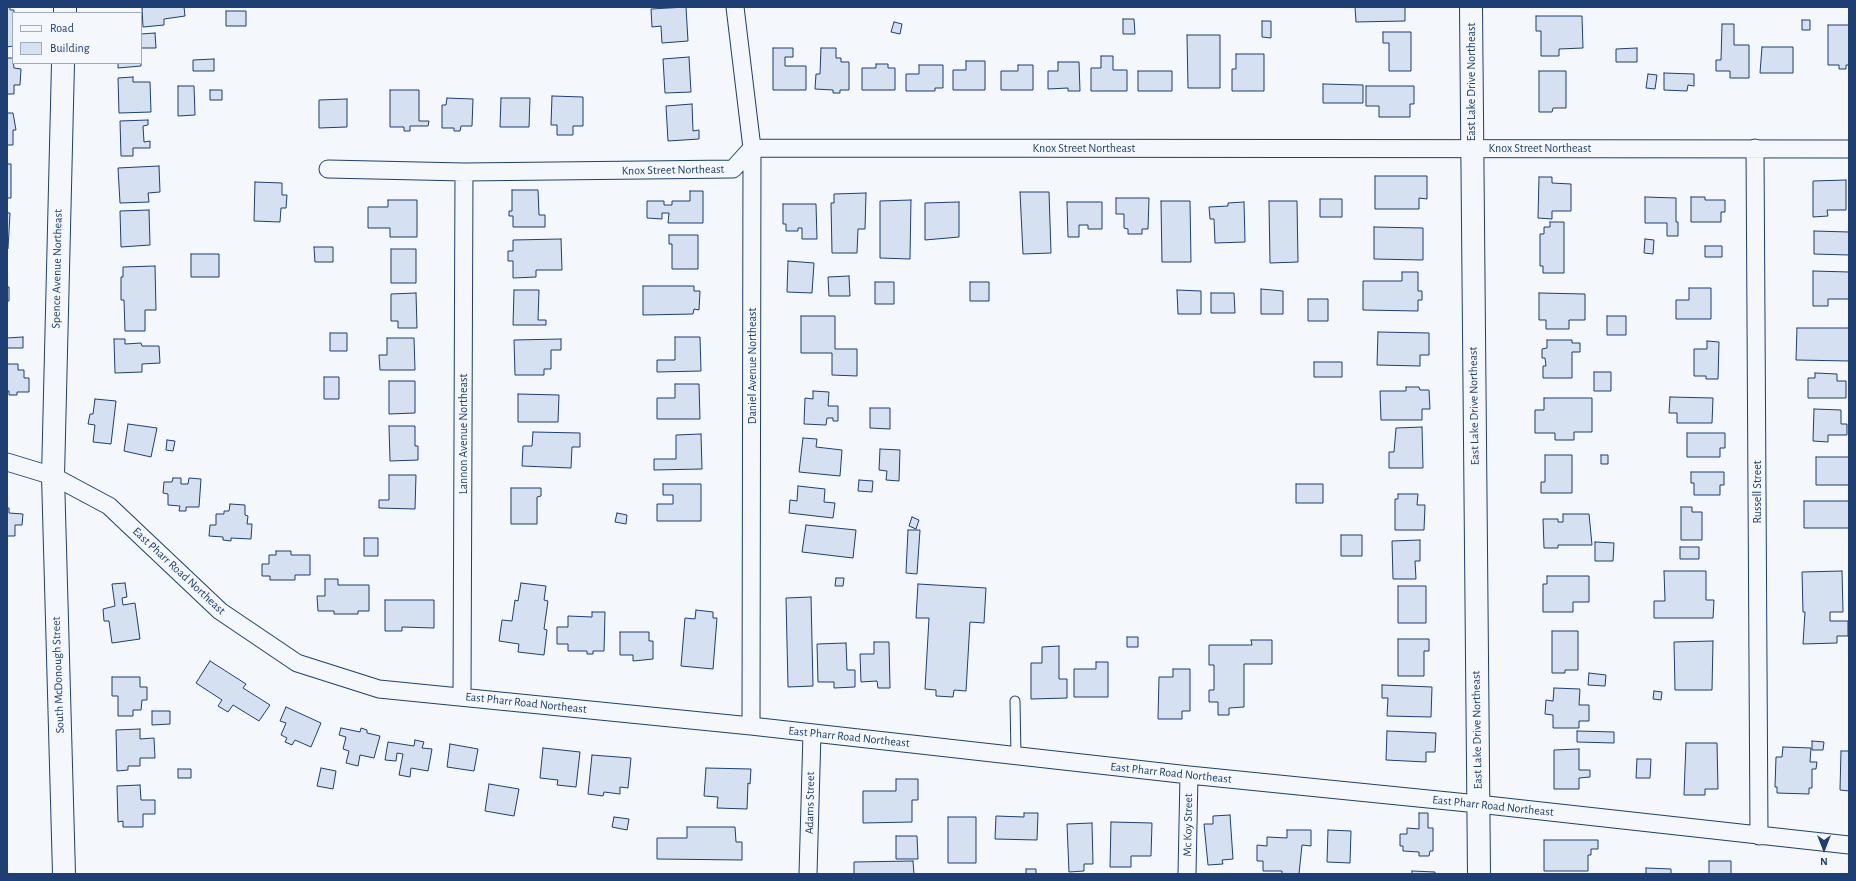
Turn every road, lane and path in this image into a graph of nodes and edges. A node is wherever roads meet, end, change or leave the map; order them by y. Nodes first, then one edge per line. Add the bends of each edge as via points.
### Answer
1 (735, 7) edge
2 (1471, 7) edge
3 (63, 64) edge
4 (752, 148) junction
5 (1472, 148) junction
6 (1754, 148) junction
7 (1849, 149) edge
8 (328, 169) dead end
9 (464, 172) junction
10 (7, 462) edge
11 (53, 476) junction
12 (462, 696) junction
13 (1015, 701) dead end
14 (751, 726) junction
15 (812, 733) junction
16 (1016, 756) junction
17 (1189, 775) junction
18 (1478, 804) junction
19 (1759, 836) junction
20 (1849, 845) edge
21 (64, 874) edge
22 (808, 874) edge
23 (1187, 874) edge
24 (1479, 874) edge

1 - 4 street, Daniel Avenue Northeast
2 - 5 street, East Lake Drive Northeast
3 - 11 street, Spence Avenue Northeast
4 - 5 street, Knox Street Northeast
4 - 9 street, Knox Street Northeast via 733,169
4 - 14 street, Daniel Avenue Northeast
5 - 6 street, Knox Street Northeast
5 - 18 street, East Lake Drive Northeast
6 - 7 street, Knox Street Northeast
6 - 19 street, Russell Street
8 - 9 street, Knox Street Northeast
9 - 12 street, Lannon Avenue Northeast
10 - 11 street, East Pharr Road Northeast
11 - 12 street, East Pharr Road Northeast via 110,506 220,611 297,663 379,688
11 - 21 street, South McDonough Street
12 - 14 street, East Pharr Road Northeast
13 - 16 lane
14 - 15 street, East Pharr Road Northeast
15 - 16 street, East Pharr Road Northeast
15 - 22 street, Adams Street
16 - 17 street, East Pharr Road Northeast
17 - 18 street, East Pharr Road Northeast
17 - 23 street, Mc Koy Street
18 - 19 street, East Pharr Road Northeast
18 - 24 street, East Lake Drive Northeast
19 - 20 street, East Pharr Road Northeast

